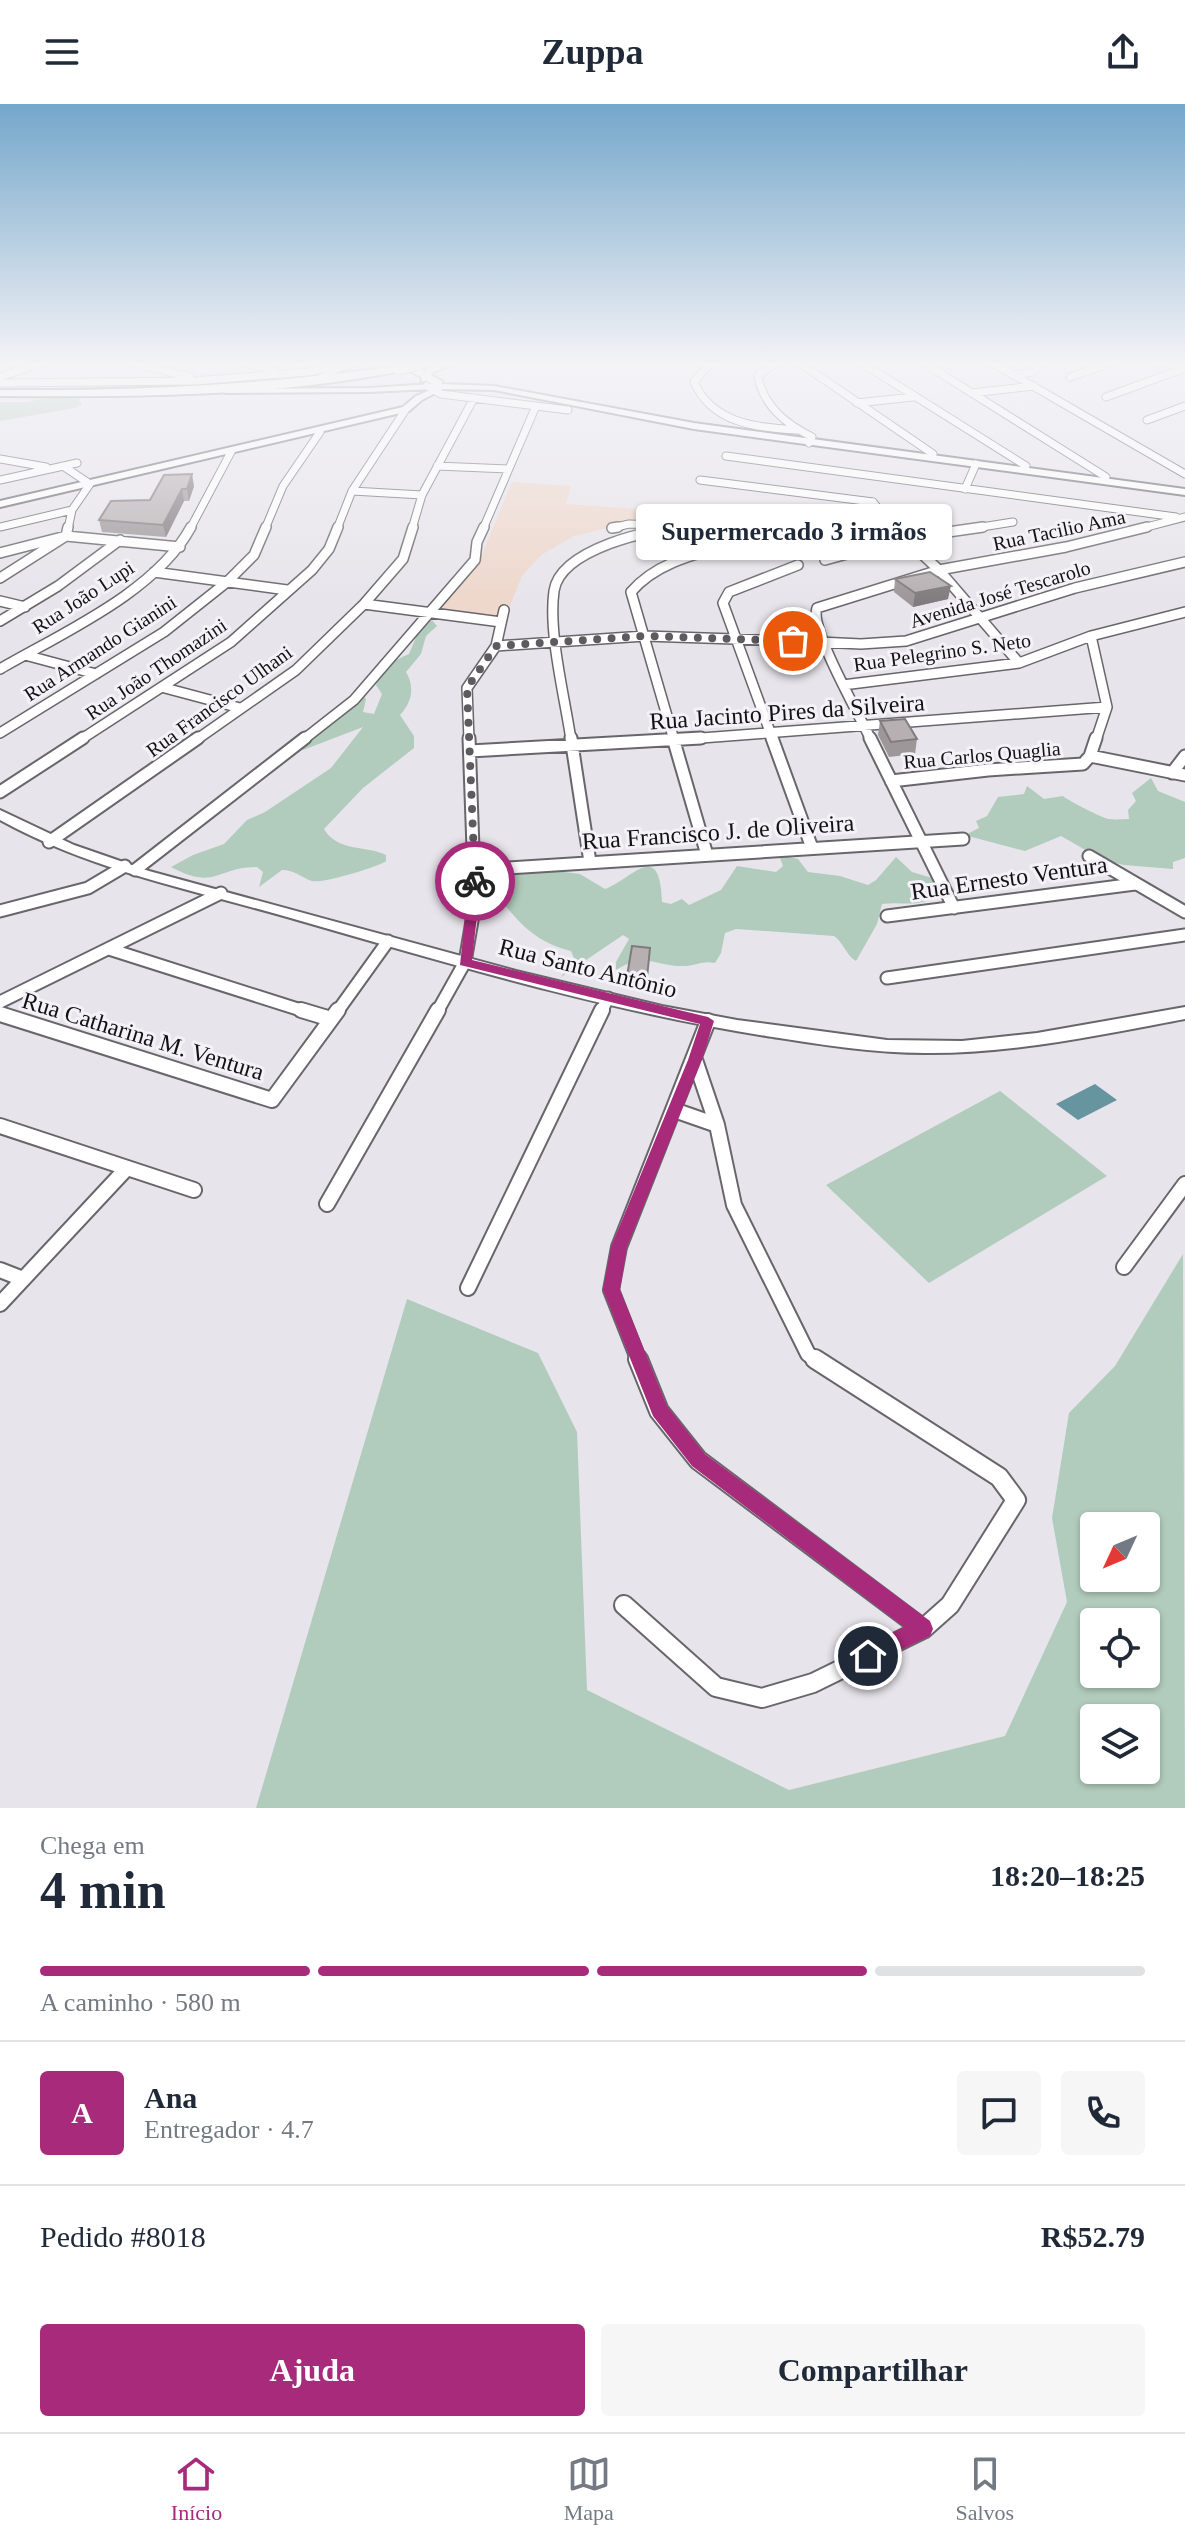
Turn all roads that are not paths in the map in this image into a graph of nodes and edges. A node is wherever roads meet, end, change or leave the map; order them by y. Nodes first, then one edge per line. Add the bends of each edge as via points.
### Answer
1 (273, 443) edge
2 (313, 443) edge
3 (384, 443) edge
4 (450, 443) edge
5 (520, 443) edge
6 (822, 443) edge
7 (831, 443) edge
8 (909, 443) edge
9 (980, 443) edge
10 (1051, 443) edge
11 (1131, 443) edge
12 (918, 449) junction
13 (231, 452) junction
14 (726, 456) dead end
15 (0, 459) edge
16 (1006, 460) junction
17 (77, 463) dead end
18 (976, 464) junction
19 (63, 466) junction
20 (437, 466) junction
21 (53, 468) junction
22 (508, 469) junction
23 (1185, 474) edge
24 (1106, 477) junction
25 (888, 478) junction
26 (0, 480) edge
27 (700, 480) dead end
28 (90, 484) junction
29 (965, 489) junction
30 (1185, 489) edge
31 (352, 491) junction
32 (422, 495) junction
33 (873, 502) junction
34 (0, 504) edge
35 (72, 510) junction
36 (1184, 518) edge
37 (888, 522) junction
38 (1013, 522) dead end
39 (0, 527) edge
40 (679, 527) junction
41 (612, 528) dead end
42 (66, 536) junction
43 (906, 538) junction
44 (120, 540) junction
45 (746, 540) dead end
46 (180, 547) junction
47 (0, 553) edge
48 (825, 560) dead end
49 (1185, 562) edge
50 (798, 565) dead end
51 (939, 570) junction
52 (154, 572) junction
53 (0, 578) edge
54 (227, 582) junction
55 (287, 590) junction
56 (0, 601) edge
57 (364, 604) junction
58 (25, 607) junction
59 (504, 610) dead end
60 (429, 612) junction
61 (1185, 612) edge
62 (979, 619) junction
63 (0, 621) edge
64 (501, 622) junction
65 (645, 636) junction
66 (1091, 636) junction
67 (733, 639) junction
68 (556, 641) junction
69 (823, 642) junction
70 (496, 646) junction
71 (25, 655) junction
72 (1019, 663) junction
73 (0, 669) edge
74 (96, 674) junction
75 (843, 685) junction
76 (165, 688) junction
77 (1107, 707) junction
78 (240, 708) junction
79 (865, 727) junction
80 (768, 732) junction
81 (0, 733) edge
82 (674, 740) junction
83 (570, 746) junction
84 (470, 751) junction
85 (1090, 756) junction
86 (1185, 756) edge
87 (1172, 773) junction
88 (1185, 775) edge
89 (891, 781) junction
90 (0, 792) edge
91 (0, 814) edge
92 (963, 839) dead end
93 (921, 841) junction
94 (49, 842) junction
95 (812, 848) junction
96 (707, 855) junction
97 (1089, 856) dead end
98 (590, 862) junction
99 (130, 868) junction
100 (475, 870) junction
101 (1135, 884) junction
102 (221, 893) junction
103 (954, 908) junction
104 (0, 911) edge
105 (1185, 912) edge
106 (887, 916) dead end
107 (1185, 935) edge
108 (388, 941) junction
109 (109, 949) junction
110 (465, 962) junction
111 (887, 978) dead end
112 (608, 998) junction
113 (0, 1002) edge
114 (1185, 1013) edge
115 (0, 1014) edge
116 (331, 1019) junction
117 (708, 1021) junction
118 (695, 1060) junction
119 (674, 1110) junction
120 (717, 1125) junction
121 (0, 1126) edge
122 (127, 1168) junction
123 (1185, 1184) edge
124 (194, 1190) dead end
125 (327, 1204) dead end
126 (1124, 1267) dead end
127 (0, 1270) edge
128 (23, 1279) junction
129 (468, 1288) dead end
130 (0, 1304) edge
131 (624, 1605) dead end
132 (923, 1629) junction

1 - 13 main road
2 - 54 street, Rua Armando Gianini via 283,486 254,555
3 - 31 street, Rua João Thomazini
4 - 20 street, Rua Francisco Ulhani
5 - 22 street
6 - 18 main road
7 - 12 main road
8 - 12 street
9 - 16 street
10 - 24 street
11 - 23 street
12 - 16 main road
13 - 28 main road
13 - 46 street, Rua João Lupi
14 - 25 street
15 - 21 street
16 - 24 main road
17 - 19 street
18 - 29 street
18 - 30 main road
19 - 21 street
19 - 28 street
20 - 22 street
20 - 32 street, Rua Francisco Ulhani
21 - 26 street
22 - 60 street via 477,542 475,560
24 - 30 main road
25 - 29 street
25 - 33 street
27 - 33 street
28 - 34 main road
28 - 35 street
29 - 36 street
31 - 32 street
31 - 55 street, Rua João Thomazini via 329,549
32 - 57 street, Rua Francisco Ulhani via 403,559
33 - 37 street
35 - 39 street
35 - 42 street
36 - 51 street, Rua Tacilio Ama
37 - 40 street via 781,531
37 - 43 street
38 - 43 street
40 - 41 street
40 - 68 street via 613,542 566,569 554,589
42 - 44 street
42 - 47 street
42 - 53 street
43 - 48 street
43 - 51 street
44 - 46 street
44 - 58 street
45 - 65 street via 638,580 631,592
46 - 52 street, Rua João Lupi
49 - 62 street, Avenida José Tescarolo via 1075,588
50 - 67 street via 729,592 723,603
51 - 62 street
51 - 69 street, Rua Tacilio Ama via 817,608 814,616
52 - 54 street
52 - 71 street, Rua João Lupi
54 - 55 street
54 - 74 street, Rua Armando Gianini via 164,632
55 - 76 street, Rua João Thomazini via 231,642
56 - 58 street
57 - 60 street
57 - 78 street, Rua Francisco Ulhani via 296,670
58 - 63 street
59 - 64 street
60 - 64 street
60 - 99 street via 354,700
61 - 66 street
62 - 69 street, Avenida José Tescarolo via 906,641
62 - 72 street
64 - 70 street
65 - 67 street, Avenida José Tescarolo
65 - 68 street, Avenida José Tescarolo
65 - 82 street
66 - 72 street, Rua Pelegrino S. Neto
66 - 77 street
67 - 69 street, Avenida José Tescarolo
67 - 80 street
68 - 70 street, Avenida José Tescarolo
68 - 83 street
69 - 75 street
70 - 84 street via 467,688
71 - 73 street, Rua João Lupi
71 - 74 street
72 - 75 street, Rua Pelegrino S. Neto
74 - 81 street, Rua Armando Gianini
75 - 79 street
76 - 78 street
76 - 90 street, Rua João Thomazini
77 - 79 street, Rua Jacinto Pires da Silveira
77 - 85 street, Rua Carlos Quaglia
78 - 94 street, Rua Francisco Ulhani
79 - 80 street, Rua Jacinto Pires da Silveira
79 - 89 street
80 - 82 street, Rua Jacinto Pires da Silveira
80 - 95 street
82 - 83 street, Rua Jacinto Pires da Silveira
82 - 96 street
83 - 84 street, Rua Jacinto Pires da Silveira
83 - 98 street
84 - 100 street
85 - 87 street
85 - 89 street, Rua Carlos Quaglia via 1083,764
86 - 87 street
87 - 88 street
89 - 93 street
91 - 94 main road, Rua Santo Antônio
92 - 93 street, Rua Francisco J. de Oliveira
93 - 95 street, Rua Francisco J. de Oliveira
93 - 103 street
94 - 99 main road, Rua Santo Antônio
95 - 96 street, Rua Francisco J. de Oliveira
96 - 98 street, Rua Francisco J. de Oliveira
97 - 101 street
98 - 100 street, Rua Francisco J. de Oliveira
99 - 102 main road, Rua Santo Antônio
99 - 104 street via 88,888
100 - 110 street
101 - 103 street, Rua Ernesto Ventura
101 - 105 street
102 - 108 main road, Rua Santo Antônio
102 - 109 street
103 - 106 street, Rua Ernesto Ventura
107 - 111 street
108 - 110 main road, Rua Santo Antônio
108 - 116 street
109 - 113 street
109 - 116 street
110 - 112 main road, Rua Santo Antônio
110 - 125 street
112 - 117 main road, Rua Santo Antônio
112 - 129 street
114 - 117 main road, Rua Santo Antônio via 972,1045 888,1046
115 - 116 street, Rua Catharina M. Ventura via 272,1100
117 - 118 street
118 - 119 street
118 - 120 street
119 - 120 street
119 - 132 street via 619,1247 611,1290 659,1411 698,1460
120 - 132 street via 734,1205 808,1354 1008,1486 1016,1500 950,1605
121 - 122 street
122 - 124 street
122 - 128 street
123 - 126 street
127 - 128 street
128 - 130 street
131 - 132 street via 716,1687 762,1698 813,1683

